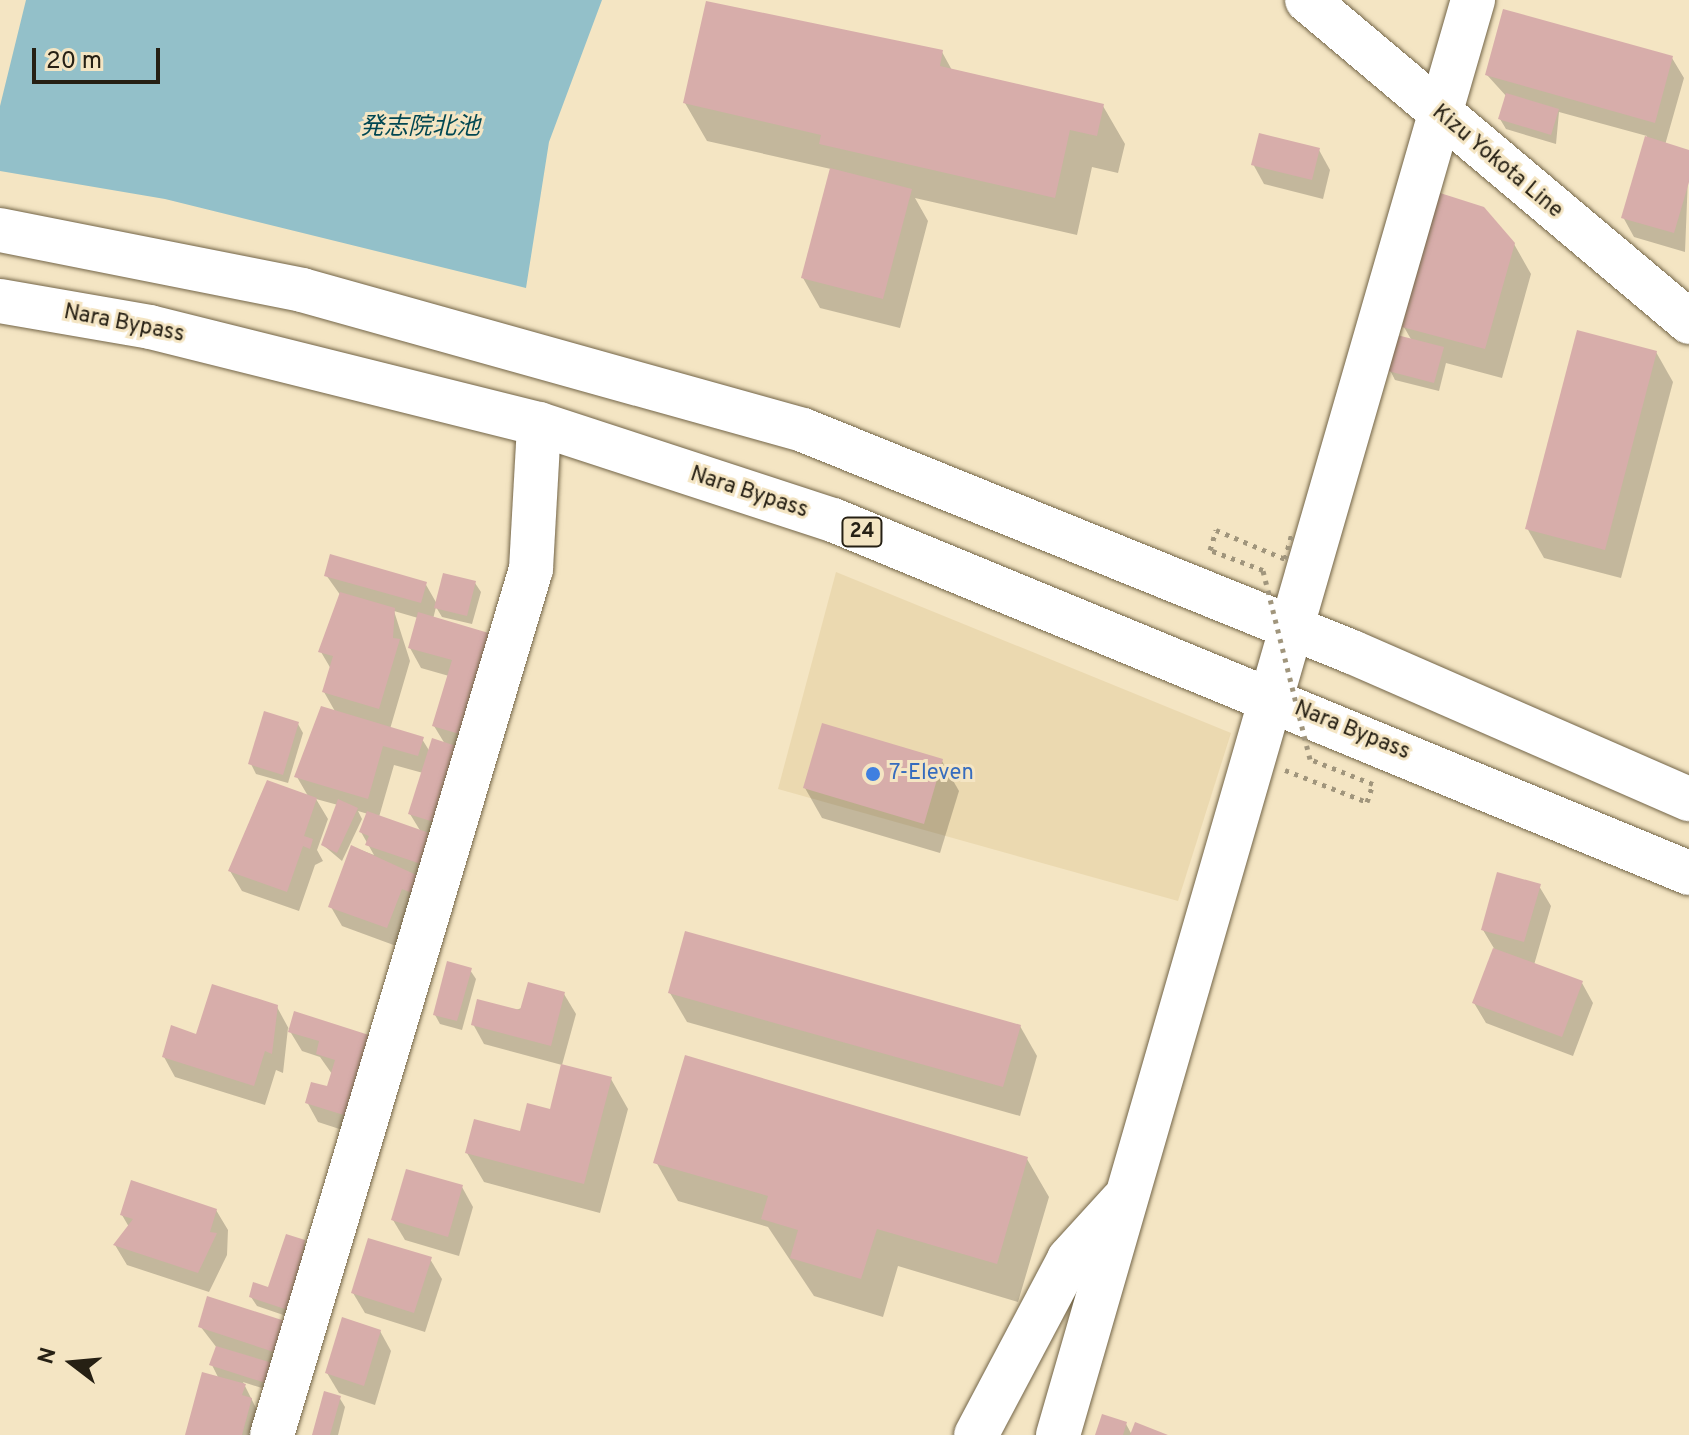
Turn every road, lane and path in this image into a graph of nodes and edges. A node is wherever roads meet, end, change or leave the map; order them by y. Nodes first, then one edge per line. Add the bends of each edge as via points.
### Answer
1 (1307, 0) edge
2 (1473, 0) edge
3 (1439, 113) junction
4 (0, 230) edge
5 (0, 301) edge
6 (1689, 322) edge
7 (539, 424) junction
8 (1292, 533) dead end
9 (1295, 629) junction
10 (1273, 699) junction
11 (1285, 770) dead end
12 (1689, 799) edge
13 (1689, 873) edge
14 (1128, 1197) junction
15 (272, 1435) edge
16 (976, 1435) edge
17 (1058, 1435) edge

1 - 3 main road, Kizu Yokota Line
2 - 3 main road
3 - 6 main road, Kizu Yokota Line
3 - 9 main road
4 - 9 main road via 302,290 708,400 817,436
5 - 7 main road, Nara Bypass / 24 via 150,327
7 - 10 main road, Nara Bypass / 24 via 833,520
7 - 15 main road via 531,569
8 - 11 path, bridge via 1285,559 1216,530 1210,550 1263,570 1310,759 1373,784 1367,802
9 - 10 main road
9 - 12 main road
10 - 13 main road, Nara Bypass / 24
10 - 14 main road
14 - 16 main road via 1069,1259
14 - 17 main road

